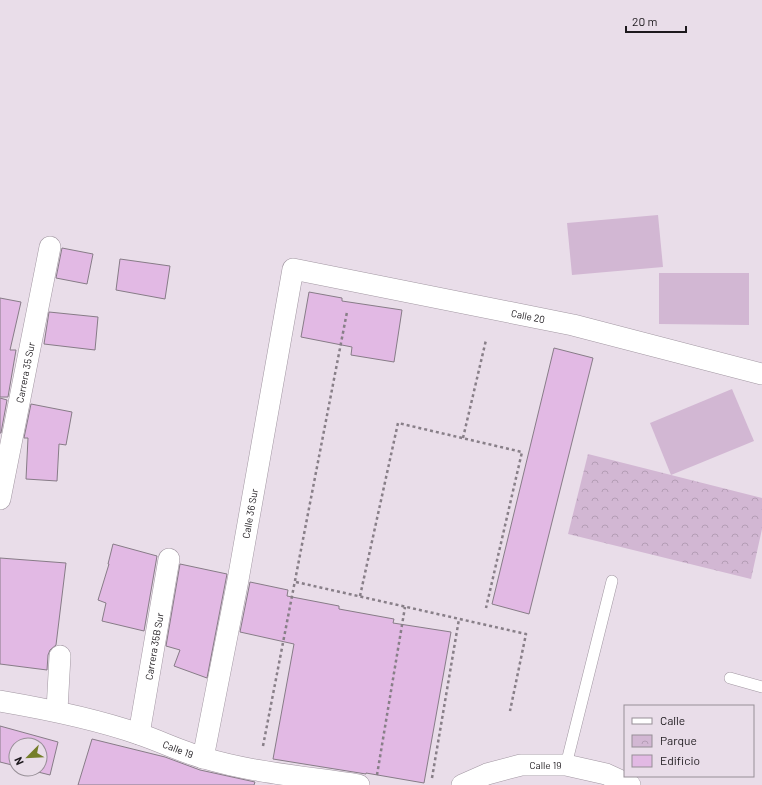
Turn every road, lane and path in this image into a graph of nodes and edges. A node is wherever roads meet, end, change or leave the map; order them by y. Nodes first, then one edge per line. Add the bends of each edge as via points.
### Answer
1 (50, 247) dead end
2 (293, 269) joint
3 (348, 312) dead end
4 (486, 340) dead end
5 (762, 374) edge
6 (463, 438) junction
7 (0, 498) edge
8 (168, 559) dead end
9 (612, 581) dead end
10 (296, 582) junction
11 (360, 596) junction
12 (405, 607) junction
13 (486, 608) dead end
14 (460, 619) junction
15 (60, 656) dead end
16 (730, 678) dead end
17 (762, 687) edge
18 (0, 700) edge
19 (57, 710) junction
20 (510, 710) dead end
21 (139, 734) junction
22 (264, 746) dead end
23 (203, 758) junction
24 (566, 765) junction
25 (243, 776) edge
26 (432, 778) dead end
27 (368, 780) edge
28 (462, 785) edge
29 (630, 785) edge

1 - 7 street, Carrera 35 Sur
2 - 5 street, Calle 20 via 573,325
2 - 23 street, Calle 36 Sur via 238,580
3 - 10 path
4 - 6 path
6 - 11 path via 398,423
6 - 13 path via 522,452
8 - 21 street, Carrera 35B Sur
9 - 24 lane
10 - 11 path
10 - 22 path
11 - 12 path
12 - 14 path
12 - 27 path
14 - 20 path via 526,634
14 - 26 path
15 - 19 street
16 - 17 lane
18 - 19 street, Calle 19
19 - 21 street, Calle 19
21 - 23 street, Calle 19
23 - 25 street, Calle 19
24 - 28 street, Calle 19 via 522,765 488,774
24 - 29 street, Calle 19 via 606,774
25 - 27 street, Calle 19

